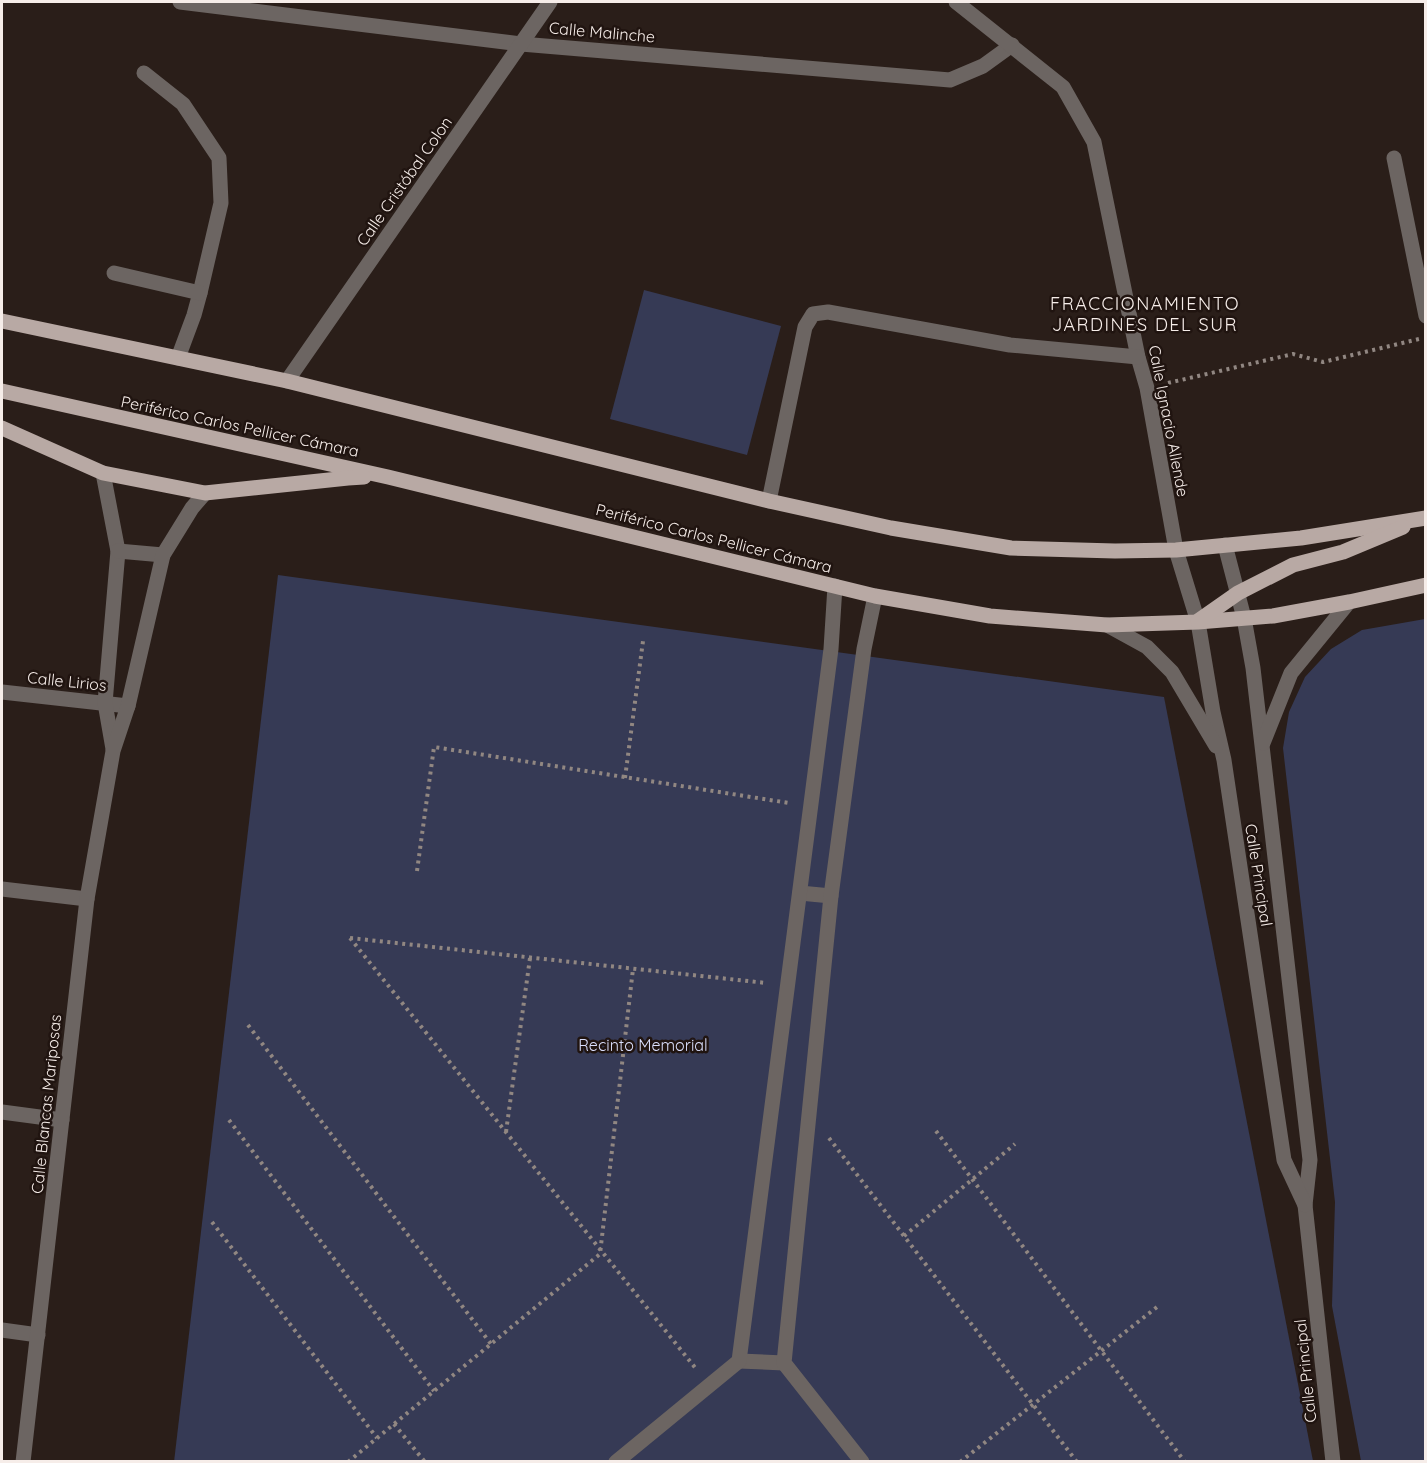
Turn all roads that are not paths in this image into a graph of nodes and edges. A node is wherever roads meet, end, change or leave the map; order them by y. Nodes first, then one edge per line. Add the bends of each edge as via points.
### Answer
1 (180, 2) edge
2 (550, 2) edge
3 (956, 2) edge
4 (521, 44) junction
5 (1012, 45) junction
6 (144, 73) dead end
7 (1394, 159) dead end
8 (114, 273) dead end
9 (200, 293) junction
10 (1425, 316) edge
11 (2, 321) edge
12 (1138, 357) junction
13 (178, 358) junction
14 (287, 381) junction
15 (2, 391) edge
16 (2, 428) edge
17 (103, 473) junction
18 (388, 477) junction
19 (205, 493) junction
20 (769, 501) junction
21 (1425, 518) edge
22 (1225, 545) junction
23 (1176, 550) junction
24 (118, 551) junction
25 (163, 555) junction
26 (1425, 585) edge
27 (835, 586) junction
28 (1238, 593) junction
29 (875, 596) junction
30 (1349, 602) junction
31 (1244, 618) junction
32 (1198, 621) junction
33 (1107, 625) junction
34 (2, 692) edge
35 (105, 703) junction
36 (128, 705) junction
37 (1262, 746) junction
38 (113, 751) junction
39 (1224, 760) junction
40 (2, 889) edge
41 (800, 893) junction
42 (831, 896) junction
43 (87, 899) junction
44 (2, 1112) edge
45 (62, 1120) junction
46 (1305, 1205) junction
47 (2, 1330) edge
48 (38, 1335) junction
49 (740, 1362) junction
50 (784, 1363) junction
51 (23, 1461) edge
52 (616, 1461) edge
53 (862, 1461) edge
54 (1333, 1461) edge

1 - 4 street, Calle Malinche
2 - 4 street, Calle Cristóbal Colon
3 - 5 street, Calle Ignacio Allende
4 - 5 street, Calle Malinche via 950,81 983,66
4 - 14 street, Calle Cristóbal Colon
5 - 12 street, Calle Ignacio Allende via 1063,87 1094,142
6 - 9 street via 183,105 219,158 221,203
7 - 10 street
8 - 9 street
9 - 13 street
11 - 13 main road
12 - 20 street via 1010,345 828,312 813,314 805,327
12 - 23 street, Calle Ignacio Allende
13 - 14 main road
14 - 20 main road
15 - 18 main road, Periférico Carlos Pellicer Cámara
16 - 17 main road
17 - 19 main road
17 - 24 street, Calle Blancas Mariposas
18 - 19 main road
18 - 27 main road, Periférico Carlos Pellicer Cámara
19 - 25 street, Calle Blancas Mariposas
20 - 23 main road via 891,528 1011,548
21 - 22 main road via 1301,538
21 - 28 main road via 1343,552 1293,565
22 - 23 main road
22 - 28 street, Calle Principal
23 - 32 street, Calle Principal
24 - 25 street
24 - 35 street, Calle Blancas Mariposas
25 - 36 street, Calle Blancas Mariposas
26 - 30 main road, Periférico Carlos Pellicer Cámara
27 - 29 main road, Periférico Carlos Pellicer Cámara
27 - 41 street via 831,649
28 - 31 street, Calle Principal
28 - 32 main road
29 - 33 main road, Periférico Carlos Pellicer Cámara via 990,615
29 - 42 street via 864,649
30 - 31 main road, Periférico Carlos Pellicer Cámara
30 - 37 street via 1291,673
31 - 32 main road, Periférico Carlos Pellicer Cámara
31 - 37 street, Calle Principal
32 - 33 main road, Periférico Carlos Pellicer Cámara
32 - 39 street, Calle Principal
33 - 39 street via 1147,647 1172,672
34 - 35 street, Calle Lirios
35 - 36 street, Calle Lirios
35 - 38 street, Calle Blancas Mariposas
36 - 38 street, Calle Blancas Mariposas
37 - 46 street, Calle Principal via 1310,1160
38 - 43 street, Calle Blancas Mariposas
39 - 46 street, Calle Principal via 1284,1160
40 - 43 street
41 - 42 street
41 - 49 street
42 - 50 street
43 - 45 street, Calle Blancas Mariposas
44 - 45 street
45 - 48 street, Calle Blancas Mariposas
46 - 54 street, Calle Principal
47 - 48 street
48 - 51 street, Calle Blancas Mariposas
49 - 50 street
49 - 52 street
50 - 53 street

